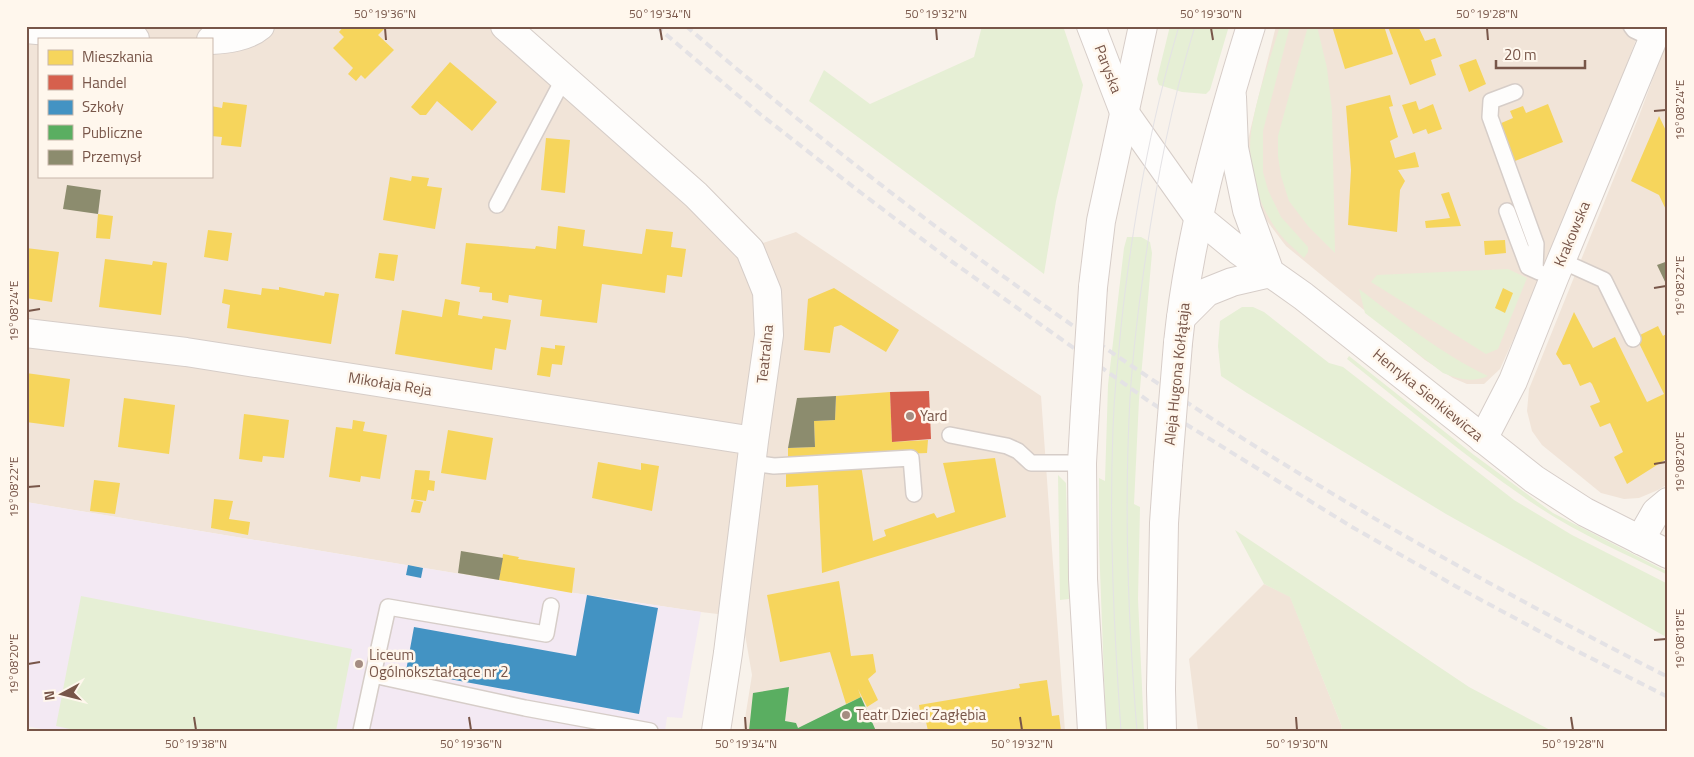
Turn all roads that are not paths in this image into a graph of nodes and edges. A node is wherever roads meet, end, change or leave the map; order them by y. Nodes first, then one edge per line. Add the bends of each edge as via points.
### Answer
1 (260, 26) edge
2 (505, 26) edge
3 (1092, 26) edge
4 (1143, 26) edge
5 (1251, 26) edge
6 (26, 29) edge
7 (1647, 31) edge
8 (124, 38) edge
9 (212, 40) edge
10 (564, 78) junction
11 (1232, 88) junction
12 (1514, 92) dead end
13 (1124, 112) junction
14 (497, 205) dead end
15 (1507, 211) dead end
16 (1199, 218) junction
17 (1550, 270) junction
18 (1270, 273) junction
19 (1180, 331) junction
20 (26, 333) edge
21 (1633, 339) dead end
22 (950, 435) dead end
23 (1483, 439) junction
24 (752, 452) junction
25 (1082, 463) junction
26 (914, 494) dead end
27 (1668, 502) edge
28 (1640, 540) junction
29 (1668, 554) edge
30 (551, 606) dead end
31 (373, 676) junction
32 (361, 731) edge
33 (650, 731) edge
34 (716, 731) edge
35 (1092, 731) edge
36 (1162, 731) edge

1 - 9 street via 229,39
2 - 10 street, Teatralna
3 - 13 street, Paryska
4 - 13 street
5 - 11 street, Aleja Hugona Kołłątaja
6 - 8 street
7 - 17 street, Krakowska
10 - 14 lane
10 - 24 street, Teatralna via 696,195 750,250 767,292 769,335
11 - 16 street, Aleja Hugona Kołłątaja
11 - 18 street via 1234,148 1248,210
12 - 17 lane via 1491,101 1490,116 1536,244
13 - 16 street, Paryska
13 - 25 street, bridge via 1101,221 1093,287
15 - 17 lane via 1528,267
16 - 18 street, Henryka Sienkiewicza
16 - 19 street, Aleja Hugona Kołłątaja
17 - 21 lane via 1604,280
17 - 23 street, Krakowska via 1513,381
18 - 19 street via 1232,282 1208,292
18 - 23 street, Henryka Sienkiewicza
19 - 36 street, Aleja Hugona Kołłątaja, bridge via 1164,522
20 - 24 street, Mikołaja Reja via 186,352
22 - 25 lane via 1007,446 1031,463
23 - 28 street, Henryka Sienkiewicza via 1534,479 1585,512
24 - 26 lane via 774,466 911,458
24 - 34 street, Teatralna
25 - 35 street via 1083,579
27 - 28 street via 1656,512
28 - 29 street, Henryka Sienkiewicza
30 - 31 lane via 546,634 388,607
31 - 32 lane
31 - 33 lane

